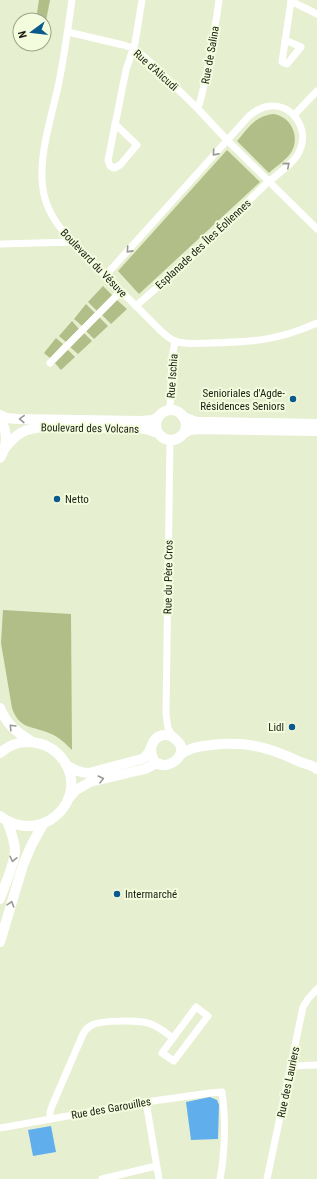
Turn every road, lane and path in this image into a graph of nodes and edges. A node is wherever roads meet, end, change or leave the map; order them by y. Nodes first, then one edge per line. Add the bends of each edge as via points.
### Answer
1 (72, 0) edge
2 (142, 0) edge
3 (219, 0) edge
4 (291, 1) edge
5 (317, 14) edge
6 (68, 32) junction
7 (285, 40) dead end
8 (132, 48) junction
9 (317, 92) edge
10 (198, 109) junction
11 (294, 115) junction
12 (115, 124) junction
13 (227, 140) junction
14 (269, 181) junction
15 (317, 229) edge
16 (72, 242) junction
17 (0, 244) edge
18 (105, 276) junction
19 (121, 291) junction
20 (136, 306) junction
21 (317, 323) edge
22 (175, 341) junction
23 (50, 362) dead end
24 (170, 410) junction
25 (0, 415) edge
26 (159, 417) junction
27 (183, 417) junction
28 (0, 419) edge
29 (317, 424) edge
30 (317, 431) edge
31 (158, 433) junction
32 (184, 433) junction
33 (170, 440) junction
34 (5, 448) junction
35 (0, 458) edge
36 (0, 708) edge
37 (166, 714) junction
38 (158, 737) junction
39 (175, 739) junction
40 (31, 741) junction
41 (202, 746) junction
42 (151, 748) junction
43 (0, 753) edge
44 (180, 755) junction
45 (302, 763) junction
46 (160, 764) junction
47 (66, 765) junction
48 (317, 769) edge
49 (317, 778) edge
50 (68, 798) junction
51 (4, 818) edge
52 (43, 824) junction
53 (0, 897) edge
54 (0, 942) edge
55 (317, 989) edge
56 (173, 1038) junction
57 (317, 1065) edge
58 (291, 1066) junction
59 (146, 1102) junction
60 (50, 1119) junction
61 (0, 1128) edge
62 (156, 1166) junction
63 (102, 1179) edge
64 (159, 1179) edge
65 (220, 1179) edge
66 (267, 1179) edge

1 - 6 street, Boulevard du Vésuve
2 - 8 street
3 - 10 street, Rue de Salina
4 - 5 street
4 - 7 street
6 - 8 street, Rue d'Alicudi
6 - 16 street, Boulevard du Vésuve via 42,173 46,203 52,216
8 - 10 street, Rue d'Alicudi via 148,60
8 - 12 street
9 - 11 street
10 - 13 street, Rue d'Alicudi
11 - 13 street via 274,106 259,109 248,116
14 -> 11 street, Esplanade des Îles Éoliennes via 293,160 300,150 303,138 301,125
12 - 12 street via 108,160 114,168 120,165 137,145
13 - 14 street
13 -> 18 street
14 - 15 street
14 - 20 street, Esplanade des Îles Éoliennes via 189,260
16 - 17 street
16 - 18 street, Boulevard du Vésuve
18 - 19 street, Boulevard du Vésuve
19 - 20 street, Boulevard du Vésuve
19 - 23 street
20 - 22 street, Boulevard du Vésuve
21 - 22 street via 298,331 250,342
22 - 24 street, Rue Ischia
24 - 26 street
24 - 27 street via 180,413
26 -> 25 street, Boulevard des Volcans via 141,421 18,419
26 - 31 street via 156,425
27 - 29 street via 196,422
27 - 32 street via 186,425
28 - 34 street via 7,438
30 - 32 street via 197,429
31 - 33 street
31 - 34 street, Boulevard des Volcans via 138,428 31,428 14,437
32 - 33 street via 178,439
33 - 37 street, Rue du Père Cros
34 - 35 street
40 -> 36 street via 9,725
37 - 38 street, Rue du Père Cros via 163,731
37 - 39 street, Rue du Père Cros via 168,728
38 - 39 street via 168,735
38 - 42 street
39 - 41 street via 184,744
39 - 44 street via 180,745
40 - 43 street via 6,747
40 - 47 street via 52,748
41 - 44 street
41 - 45 street via 237,743 251,745 277,751
42 - 46 street via 152,757
42 - 47 street via 142,760 89,773 82,773
44 - 46 street via 175,762
45 - 48 street
45 - 49 street
50 -> 46 street via 90,782
47 - 50 street via 71,787
50 - 52 street via 58,814
51 - 52 street via 17,825 30,827
51 -> 53 street via 13,837 15,851
54 -> 52 street via 23,865
55 - 58 street, Rue des Lauriers via 304,1007
56 - 56 street via 162,1053 174,1061 208,1016 196,1007
56 - 60 street via 157,1027 143,1022 100,1023 87,1028 52,1106
57 - 58 street
58 - 66 street, Rue des Lauriers
59 - 60 street, Rue des Garouilles
59 - 62 street
59 - 65 street, Rue des Garouilles via 222,1092 223,1164
60 - 61 street, Rue des Garouilles
62 - 63 street
62 - 64 street

